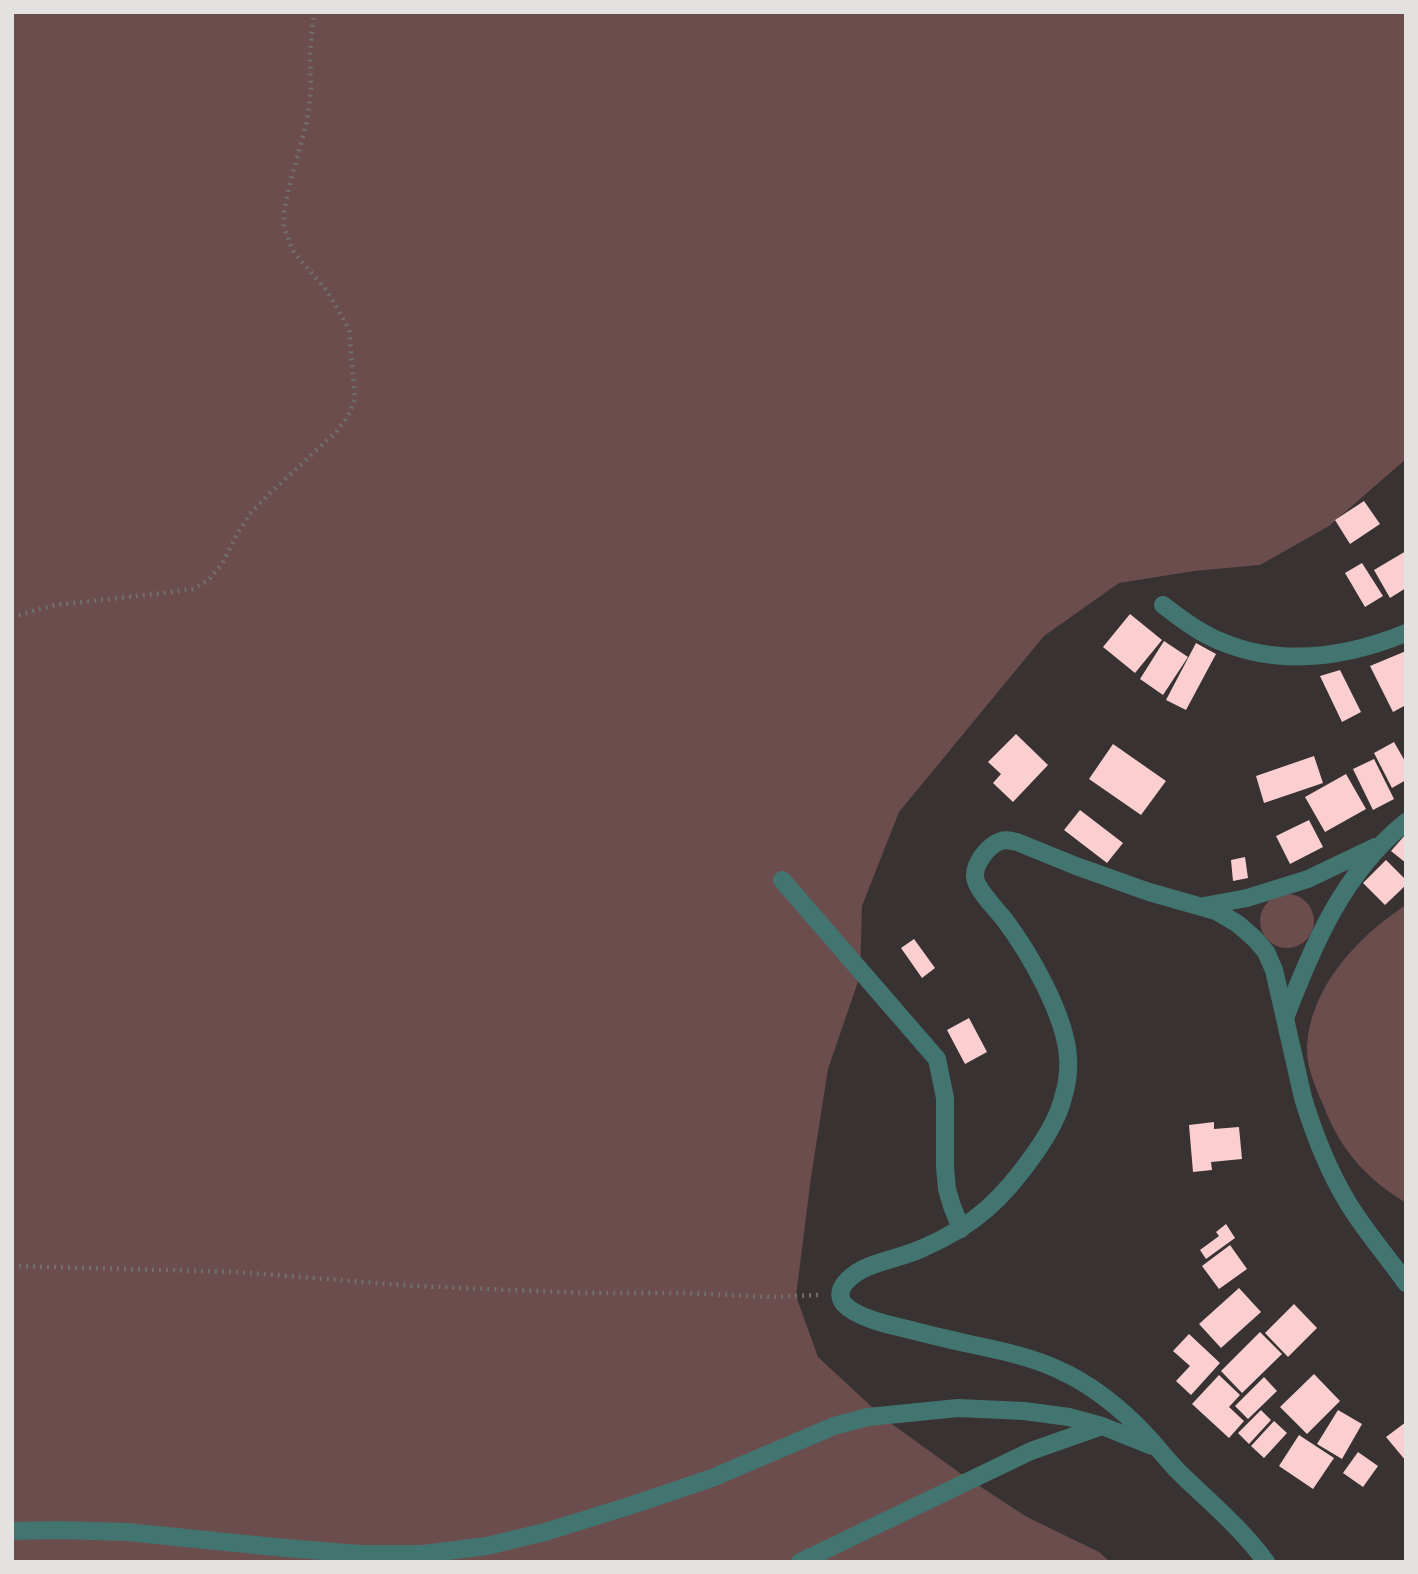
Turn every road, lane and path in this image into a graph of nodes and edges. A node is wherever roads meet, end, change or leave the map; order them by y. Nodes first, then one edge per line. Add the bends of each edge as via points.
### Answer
1 (314, 12) edge
2 (1163, 606) dead end
3 (12, 617) edge
4 (1406, 633) edge
5 (1406, 822) edge
6 (1381, 843) junction
7 (782, 880) dead end
8 (1196, 904) junction
9 (1285, 1018) junction
10 (961, 1229) junction
11 (12, 1266) edge
12 (1406, 1283) edge
13 (840, 1294) junction
14 (1102, 1426) junction
15 (1157, 1448) junction
16 (12, 1531) edge
17 (800, 1562) edge
18 (1266, 1562) edge

1 - 3 path via 312,88 284,227 293,251 327,291 349,329 355,399 348,416 249,515 208,581 192,589 55,605
2 - 4 street via 1220,642 1250,653 1304,658 1345,652
5 - 6 street
6 - 8 street via 1308,879 1247,898
6 - 9 street via 1334,909
7 - 10 street via 937,1059 945,1098 947,1189
8 - 9 street via 1246,930 1266,953
8 - 10 street via 1149,892 1007,840 995,844 980,861 977,885 1032,961 1055,1008 1067,1051 1067,1082 1053,1124 1030,1161 995,1202
9 - 12 street via 1303,1098 1322,1152 1349,1204
10 - 13 street via 921,1250 864,1269 846,1282
11 - 13 path via 237,1272 585,1293
13 - 15 street via 846,1306 873,1320 1057,1368 1111,1403
14 - 15 street
14 - 16 street via 1035,1412 958,1408 868,1417 834,1426 712,1478 545,1532 487,1546 422,1554 285,1549 127,1532
14 - 17 street via 1031,1451
15 - 18 street via 1224,1512

